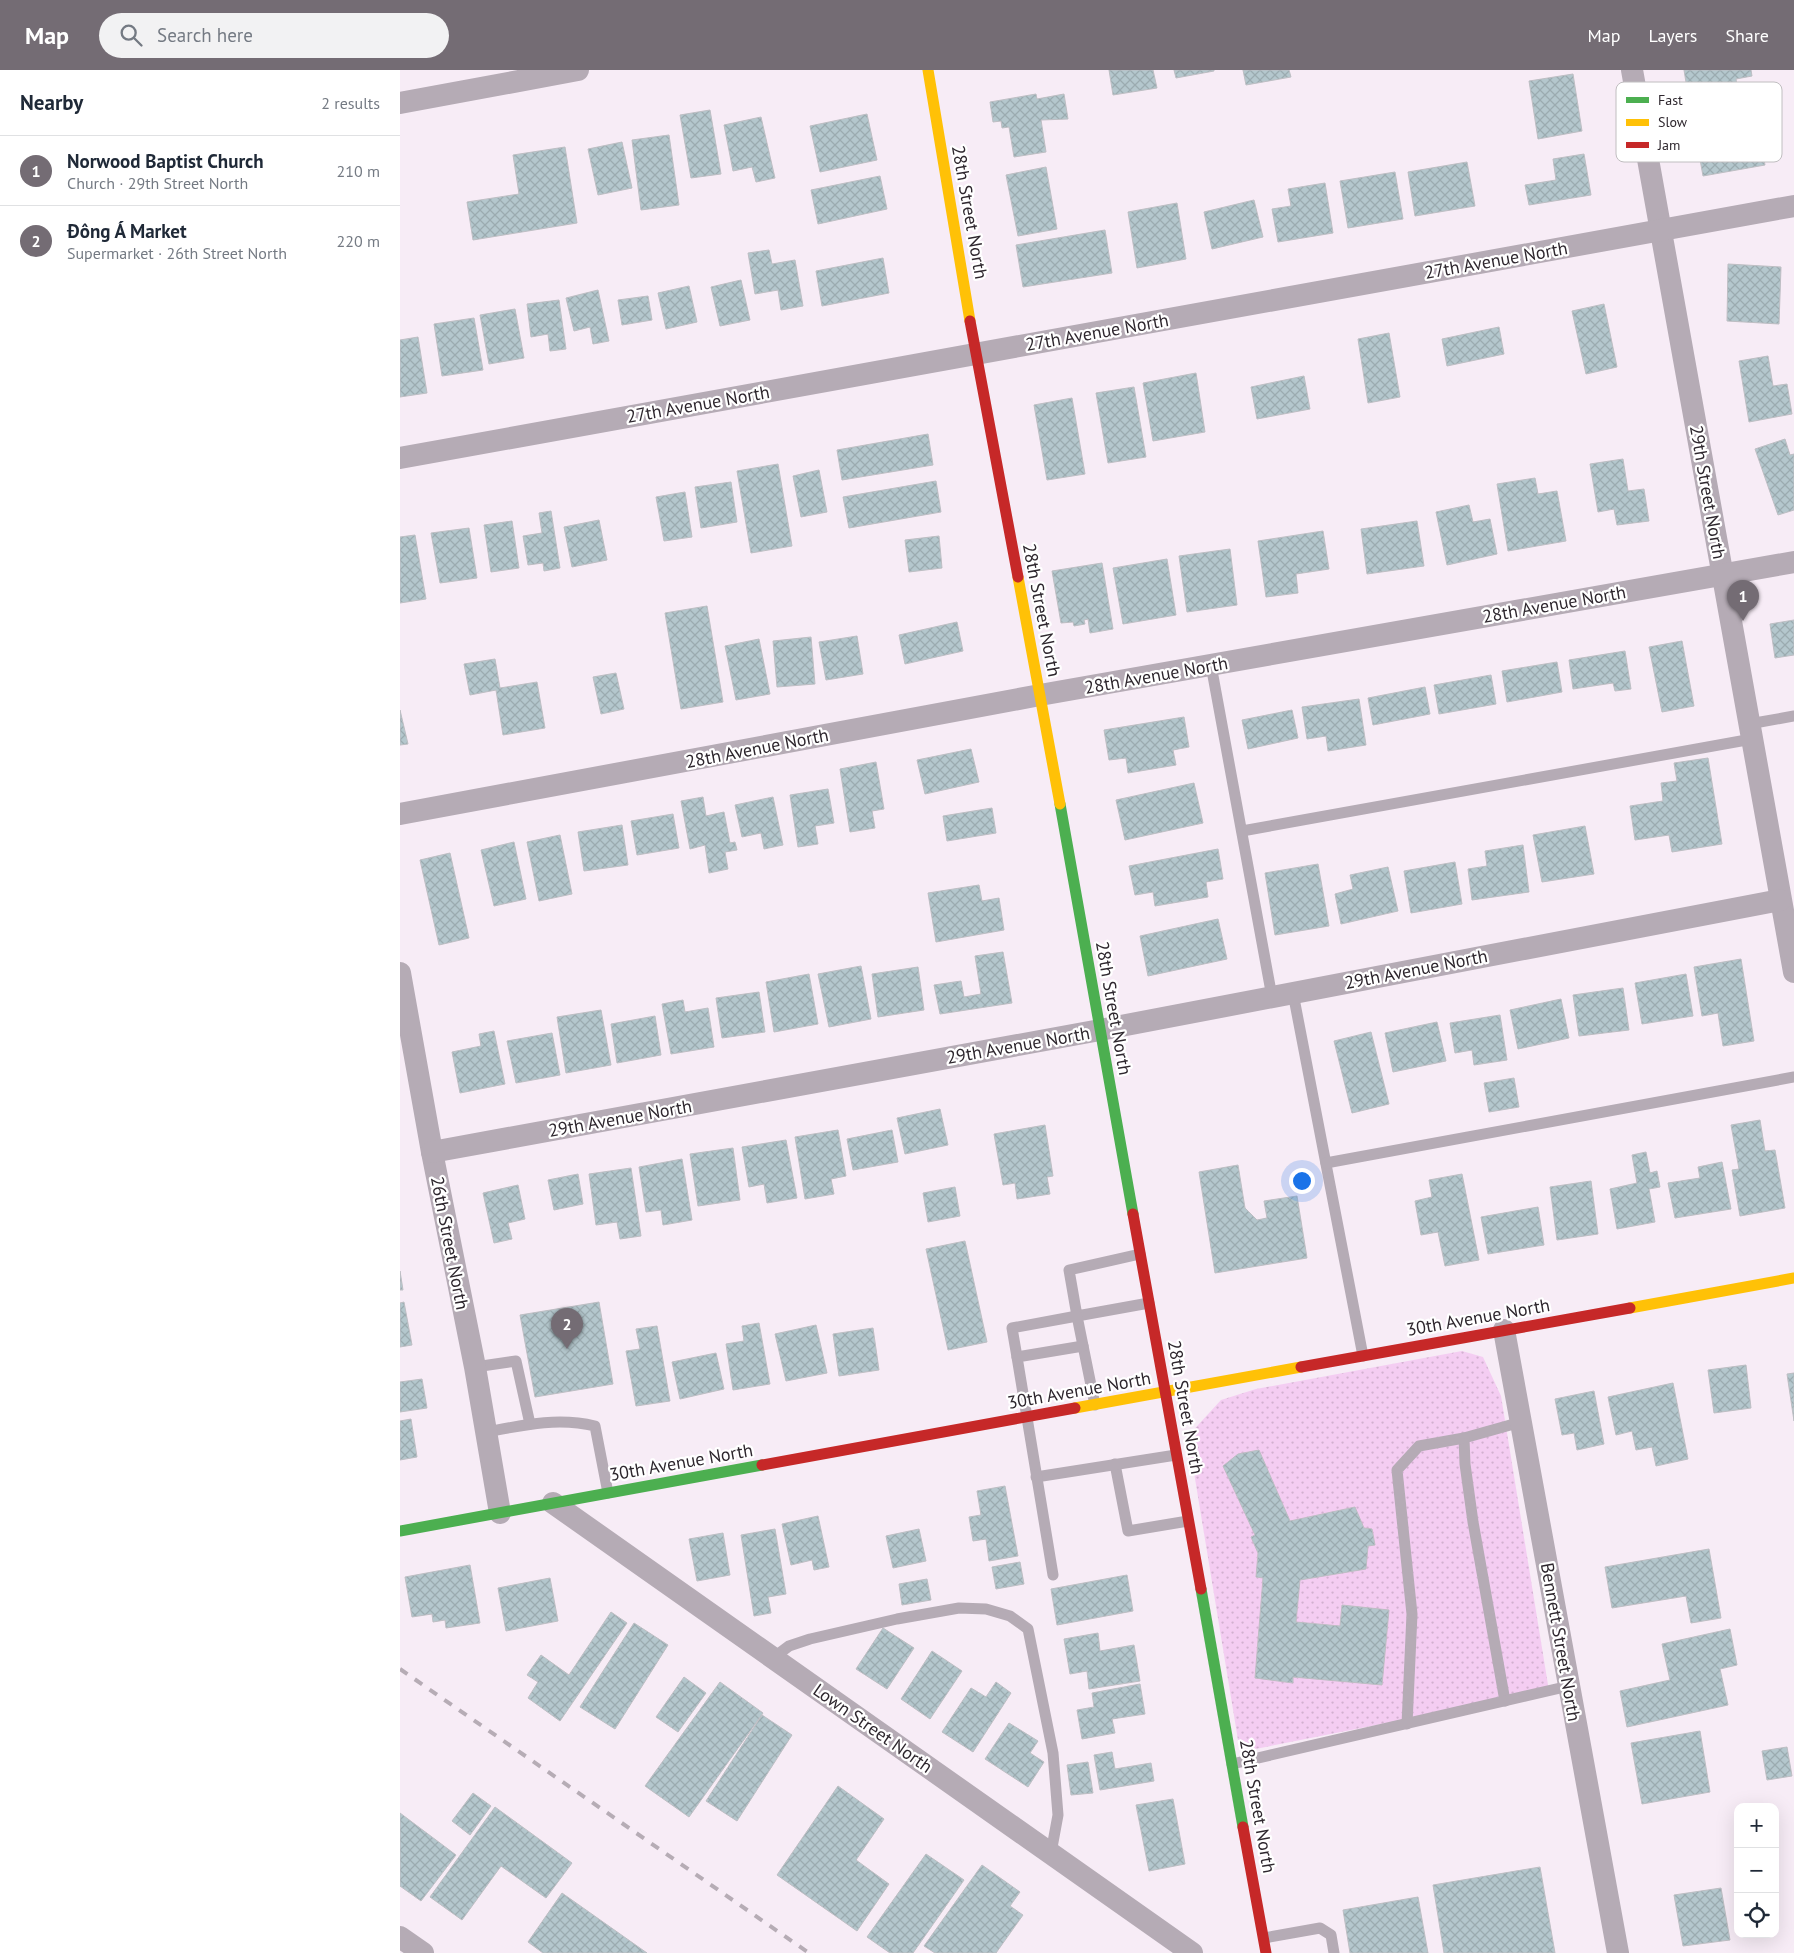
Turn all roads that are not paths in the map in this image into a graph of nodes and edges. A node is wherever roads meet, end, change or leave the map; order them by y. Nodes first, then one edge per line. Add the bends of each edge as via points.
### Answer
1 (578, 70) edge
2 (928, 70) edge
3 (400, 103) edge
4 (1649, 162) edge
5 (1794, 206) edge
6 (1662, 230) junction
7 (976, 354) junction
8 (400, 458) edge
9 (1794, 562) edge
10 (1722, 575) junction
11 (1211, 665) junction
12 (1040, 695) junction
13 (1794, 716) edge
14 (1750, 731) junction
15 (400, 814) edge
16 (1242, 831) junction
17 (1780, 900) junction
18 (1794, 972) edge
19 (400, 973) edge
20 (1283, 995) junction
21 (1100, 1030) junction
22 (1794, 1077) edge
23 (432, 1152) junction
24 (1326, 1163) junction
25 (1140, 1254) junction
26 (1794, 1278) edge
27 (1150, 1303) junction
28 (1077, 1316) junction
29 (1504, 1330) junction
30 (1083, 1346) junction
31 (1363, 1356) junction
32 (1017, 1357) junction
33 (475, 1368) junction
34 (1165, 1392) junction
35 (1094, 1405) junction
36 (1026, 1417) junction
37 (1521, 1422) junction
38 (530, 1424) junction
39 (487, 1432) junction
40 (1464, 1438) junction
41 (1176, 1455) junction
42 (1115, 1464) junction
43 (1036, 1477) junction
44 (608, 1494) junction
45 (553, 1503) junction
46 (500, 1513) junction
47 (1188, 1520) junction
48 (400, 1531) edge
49 (1053, 1575) dead end
50 (773, 1658) junction
51 (1569, 1686) junction
52 (1505, 1701) junction
53 (1407, 1724) junction
54 (1232, 1764) junction
55 (1051, 1853) junction
56 (400, 1937) edge
57 (1264, 1938) junction
58 (423, 1953) edge
59 (1192, 1953) edge
60 (1266, 1953) edge
61 (1334, 1953) edge
62 (1618, 1953) edge

1 - 3 street
2 - 7 street, 28th Street North
4 - 6 street, 29th Street North
5 - 6 street, 27th Avenue North
6 - 7 street, 27th Avenue North
6 - 10 street, 29th Street North
7 - 8 street, 27th Avenue North
7 - 12 street, 28th Street North
9 - 10 street, 28th Avenue North
10 - 11 street, 28th Avenue North
10 - 14 street, 29th Street North
11 - 12 street, 28th Avenue North
11 - 16 lane
12 - 15 street, 28th Avenue North
12 - 21 street, 28th Street North
13 - 14 lane
14 - 16 lane
14 - 17 street, 29th Street North
16 - 20 lane
17 - 18 street, 29th Street North
17 - 20 street, 29th Avenue North
19 - 23 street, 26th Street North
20 - 21 street, 29th Avenue North
20 - 24 lane
21 - 23 street, 29th Avenue North
21 - 25 street, 28th Street North
22 - 24 lane
23 - 33 street, 26th Street North
24 - 31 lane
25 - 27 street, 28th Street North
25 - 28 lane via 1069,1270
26 - 29 street, 30th Avenue North
27 - 28 lane
27 - 34 street, 28th Street North
28 - 30 lane
28 - 32 lane via 1012,1328
29 - 31 street, 30th Avenue North
29 - 37 street, Bennett Street North
30 - 32 lane
30 - 35 lane
31 - 34 street, 30th Avenue North
32 - 36 lane
33 - 38 lane via 516,1361
33 - 39 street, 26th Street North
34 - 35 street, 30th Avenue North
34 - 41 street, 28th Street North
35 - 36 street, 30th Avenue North
36 - 43 lane
36 - 44 street, 30th Avenue North
37 - 40 lane
37 - 51 street, Bennett Street North
38 - 39 lane
38 - 44 lane via 547,1421 595,1426
39 - 46 street, 26th Street North
40 - 52 lane via 1472,1522
40 - 53 lane via 1419,1446 1397,1470 1412,1614
41 - 42 lane
41 - 47 street, 28th Street North
42 - 43 lane
42 - 47 lane via 1128,1531
43 - 49 lane
44 - 45 street, 30th Avenue North
45 - 46 street, 30th Avenue North
45 - 50 street, Lown Street North
46 - 48 street, 30th Avenue North
47 - 54 street, 28th Street North
50 - 55 street, Lown Street North
50 - 55 lane via 788,1646 803,1641 959,1608 986,1609 1010,1616 1028,1629 1053,1753 1058,1814
51 - 52 lane
51 - 62 street, Bennett Street North
52 - 53 lane
53 - 54 lane
54 - 57 street, 28th Street North
55 - 59 street, Lown Street North
56 - 58 street
57 - 60 street, 28th Street North
57 - 61 lane via 1320,1928 1331,1935

